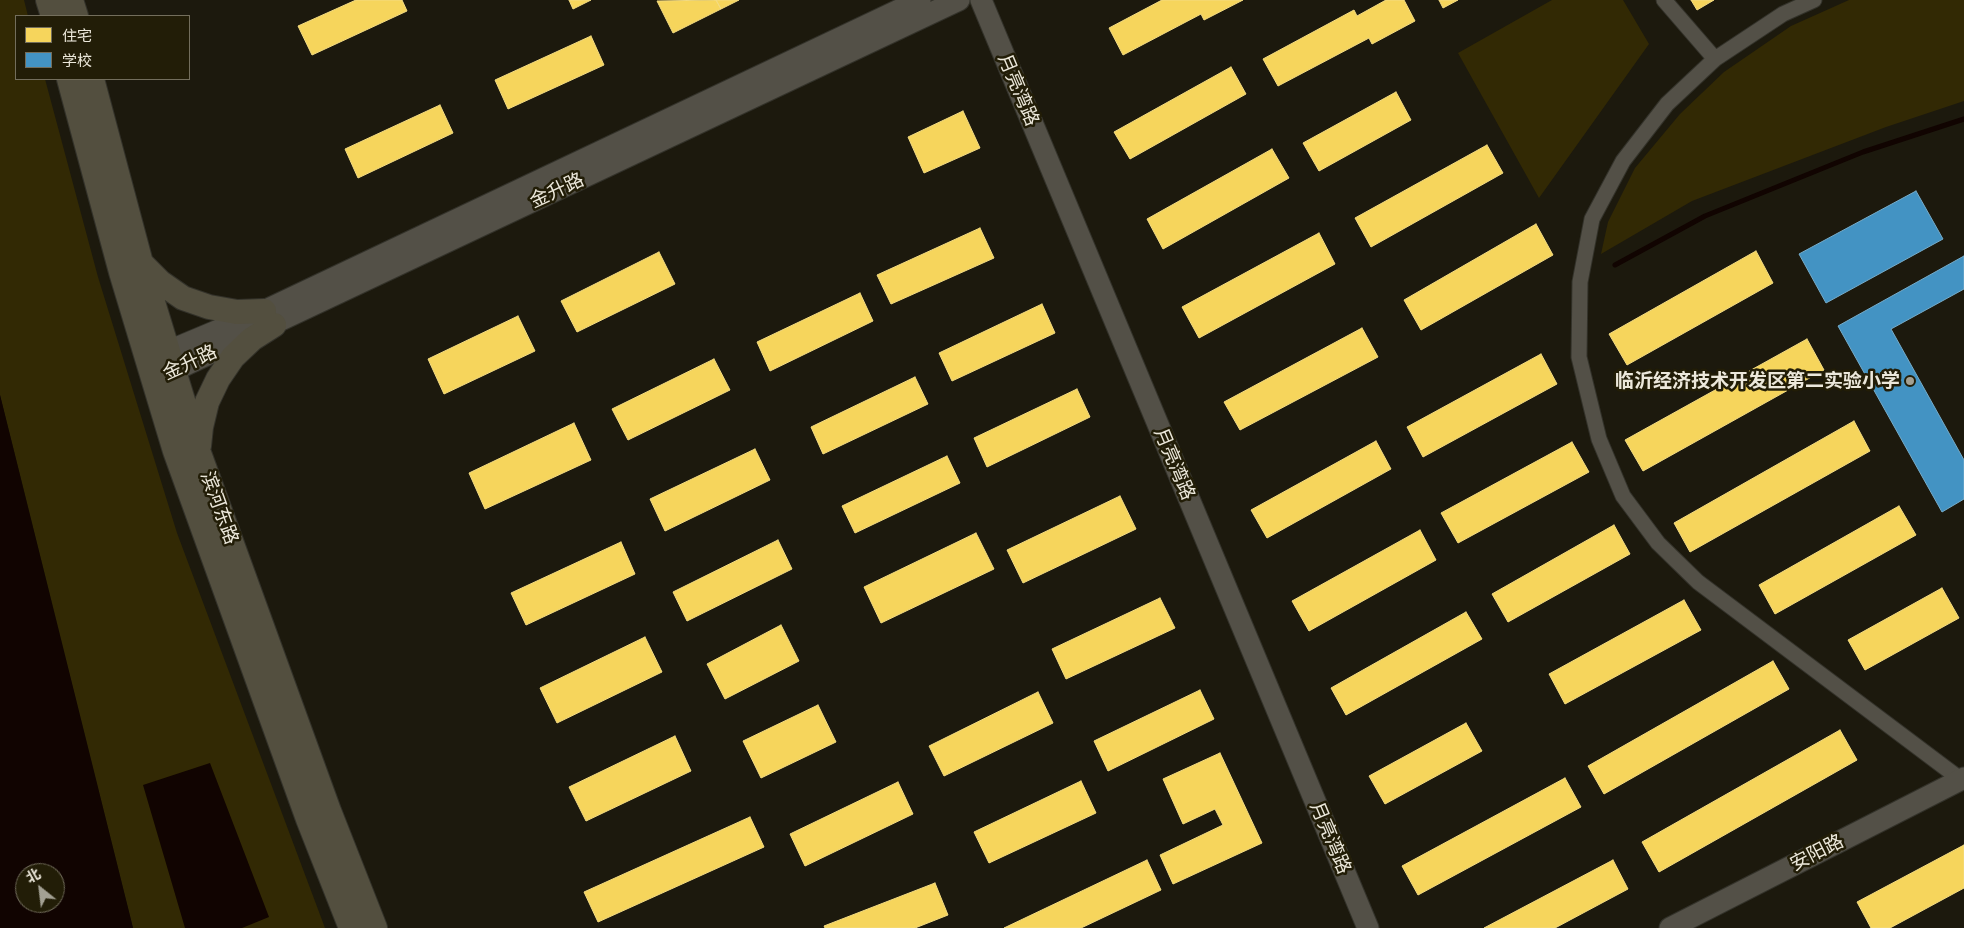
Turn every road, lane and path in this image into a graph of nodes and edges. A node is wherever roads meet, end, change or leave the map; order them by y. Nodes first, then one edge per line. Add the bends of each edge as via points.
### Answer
1 (48, 0) edge
2 (71, 0) edge
3 (920, 0) edge
4 (959, 0) edge
5 (981, 0) edge
6 (1664, 0) edge
7 (1814, 0) edge
8 (52, 15) edge
9 (76, 15) edge
10 (1714, 59) junction
11 (69, 80) edge
12 (92, 80) edge
13 (140, 263) junction
14 (269, 318) junction
15 (161, 366) junction
16 (199, 453) junction
17 (1963, 780) edge
18 (351, 928) edge
19 (375, 928) edge
20 (1368, 928) edge
21 (1670, 928) edge

1 - 8 main road
2 - 9 main road
3 - 14 main road, 金升路
4 - 14 main road, 金升路
5 - 20 main road, 月亮湾路
6 - 10 street
7 - 10 street via 1783,14
10 - 17 street via 1667,104 1629,154 1592,218 1580,282 1579,357 1599,439 1623,496 1658,543 1698,582
11 - 15 main road, 滨河东路 via 121,272
12 - 13 main road, 滨河东路
13 - 14 main road via 183,298 209,307
13 - 15 main road, 滨河东路
14 - 15 main road, 金升路
14 - 16 main road via 218,379 207,402
15 - 16 main road, 滨河东路
15 - 18 main road, 滨河东路 via 178,460
16 - 19 main road, 滨河东路
17 - 21 main road, 安阳路

